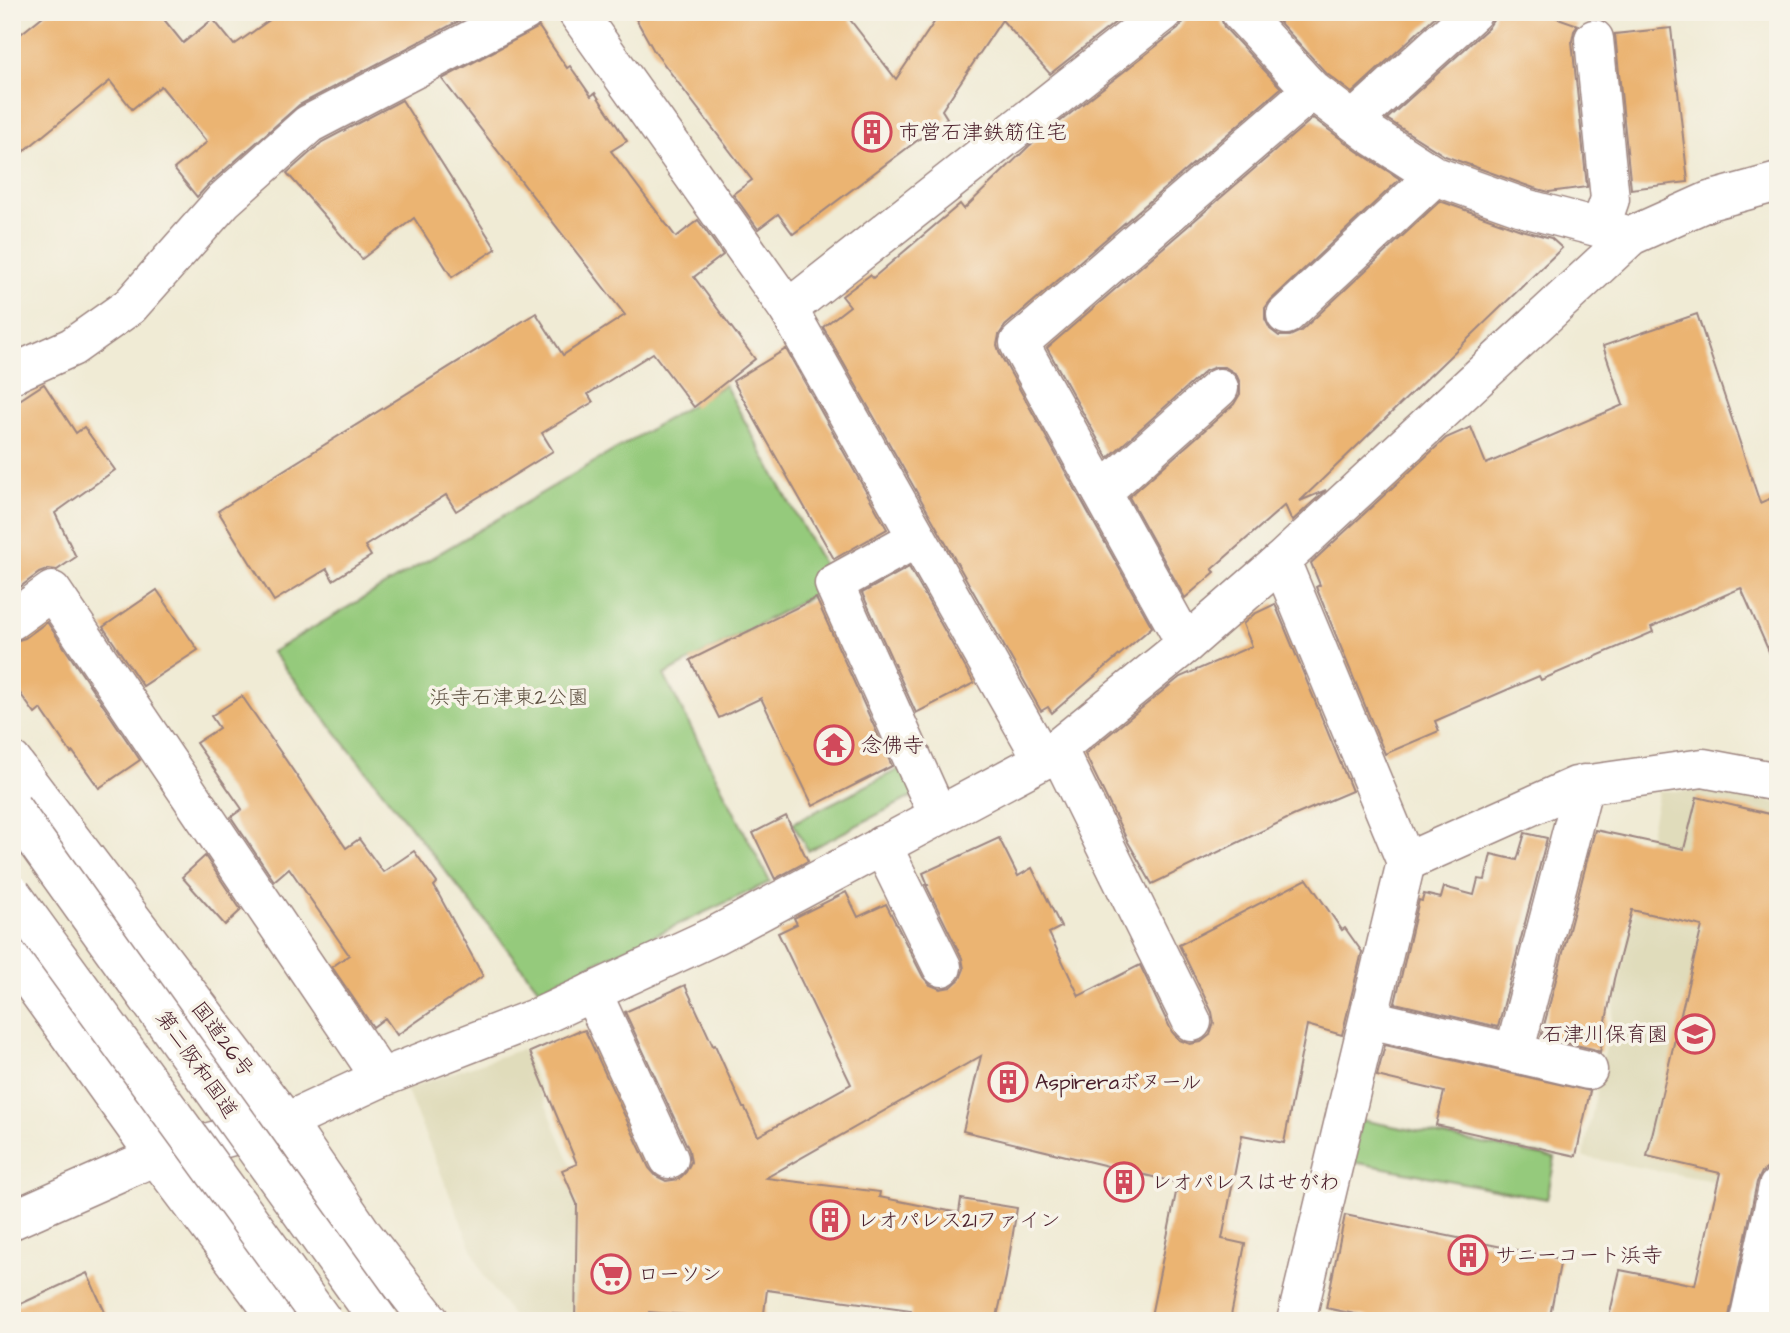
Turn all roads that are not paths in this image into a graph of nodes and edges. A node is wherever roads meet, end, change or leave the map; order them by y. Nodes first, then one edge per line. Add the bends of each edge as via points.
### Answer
1 (524, 12) edge
2 (577, 12) edge
3 (1164, 12) edge
4 (1240, 12) edge
5 (1473, 12) edge
6 (1594, 39) dead end
7 (1312, 90) junction
8 (1353, 121) junction
9 (1436, 176) junction
10 (1778, 182) edge
11 (1615, 232) junction
12 (788, 309) junction
13 (1286, 315) dead end
14 (12, 374) edge
15 (1219, 388) dead end
16 (1102, 492) junction
17 (917, 538) junction
18 (1280, 561) junction
19 (12, 620) edge
20 (1186, 644) junction
21 (1050, 754) junction
22 (12, 761) edge
23 (1778, 782) edge
24 (1584, 784) junction
25 (12, 808) edge
26 (938, 815) junction
27 (882, 845) junction
28 (1406, 862) junction
29 (12, 894) edge
30 (12, 955) edge
31 (942, 967) dead end
32 (592, 992) junction
33 (1369, 1020) junction
34 (1192, 1022) dead end
35 (1514, 1053) junction
36 (1588, 1070) dead end
37 (381, 1078) junction
38 (286, 1122) junction
39 (156, 1156) junction
40 (669, 1159) dead end
41 (1778, 1187) edge
42 (12, 1220) edge
43 (279, 1321) edge
44 (323, 1321) edge
45 (379, 1321) edge
46 (430, 1321) edge
47 (1296, 1321) edge
48 (1749, 1321) edge

1 - 14 main road via 309,124 223,200 130,306 72,347
2 - 12 main road
3 - 12 main road
4 - 7 main road
5 - 8 main road
6 - 11 main road
7 - 8 main road
7 - 16 main road via 1019,343
8 - 9 main road
9 - 11 main road via 1528,209
9 - 13 main road
10 - 11 main road
11 - 18 main road
12 - 17 main road
15 - 16 main road
16 - 20 main road
17 - 21 main road
17 - 26 main road via 834,584
18 - 20 main road
18 - 28 main road
19 - 37 main road via 52,591
20 - 21 main road
21 - 26 main road
21 - 34 main road
22 - 38 main road, 国道26号
23 - 24 main road via 1703,768
24 - 28 main road
24 - 35 main road
25 - 45 main road, 第二阪和国道, bridge
26 - 27 main road
27 - 31 main road
27 - 32 main road via 716,934
28 - 33 main road
29 - 44 main road, bridge
30 - 39 main road
32 - 37 main road
32 - 40 main road
33 - 35 main road
33 - 47 main road
35 - 36 main road
37 - 38 main road
38 - 39 main road
38 - 46 main road, 国道26号 via 364,1236
39 - 42 main road
39 - 43 main road
41 - 48 main road

